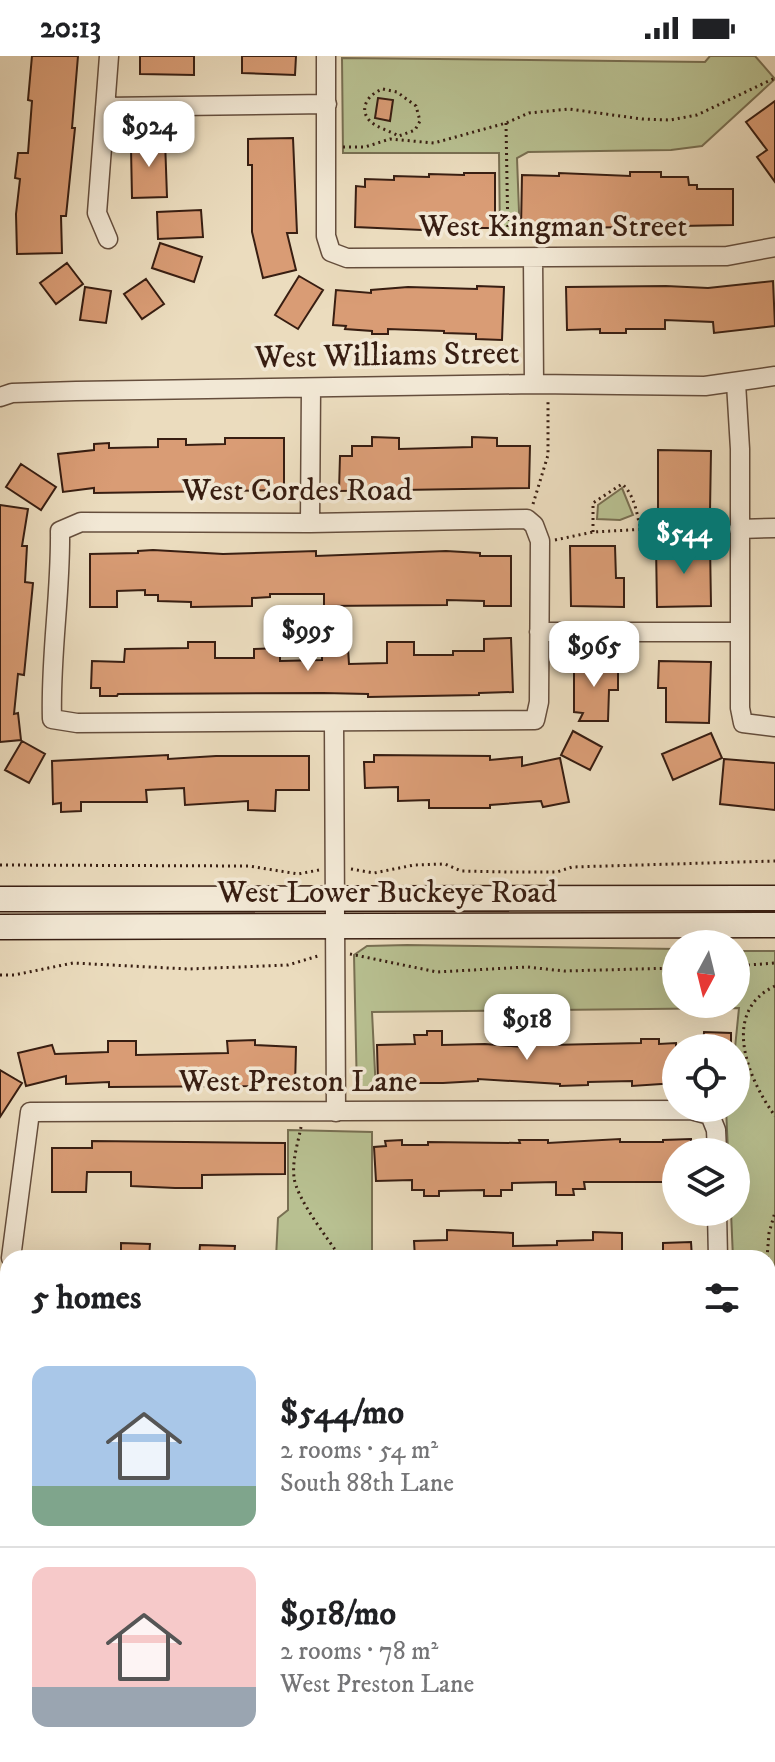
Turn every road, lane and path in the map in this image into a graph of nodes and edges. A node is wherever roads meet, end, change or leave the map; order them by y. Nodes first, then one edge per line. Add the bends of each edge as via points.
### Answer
1 (109, 56) edge
2 (326, 56) edge
3 (775, 78) edge
4 (327, 104) junction
5 (105, 107) junction
6 (506, 123) junction
7 (399, 138) junction
8 (328, 146) junction
9 (108, 239) dead end
10 (775, 247) edge
11 (507, 258) junction
12 (533, 258) junction
13 (775, 376) edge
14 (736, 383) junction
15 (540, 384) junction
16 (311, 388) junction
17 (0, 397) edge
18 (310, 523) junction
19 (534, 528) junction
20 (775, 528) edge
21 (739, 529) junction
22 (641, 531) junction
23 (593, 532) junction
24 (539, 632) junction
25 (739, 632) junction
26 (334, 722) junction
27 (775, 727) edge
28 (775, 861) edge
29 (0, 865) edge
30 (322, 869) dead end
31 (351, 869) dead end
32 (334, 897) junction
33 (775, 898) edge
34 (0, 899) edge
35 (334, 925) junction
36 (775, 925) edge
37 (0, 927) edge
38 (350, 954) dead end
39 (322, 955) dead end
40 (775, 963) edge
41 (750, 965) edge
42 (662, 968) edge
43 (0, 975) edge
44 (775, 986) edge
45 (304, 1112) junction
46 (336, 1112) junction
47 (775, 1116) edge
48 (716, 1138) edge
49 (775, 1212) edge
50 (717, 1226) edge
51 (12, 1250) edge
52 (336, 1250) edge
53 (718, 1250) edge
54 (768, 1250) edge

1 - 5 street
2 - 4 street
3 - 6 path via 697,115 670,120 569,109 529,113
4 - 5 street
4 - 8 street
5 - 9 street via 97,213
6 - 7 path via 434,143
6 - 11 path
7 - 7 path via 368,118 366,102 376,90 397,92 418,110 415,130
7 - 8 path via 365,147
8 - 11 street, West Kingman Street via 326,236 331,252 347,258
10 - 12 street, West Kingman Street via 727,256
11 - 12 street, West Kingman Street
12 - 15 street
13 - 14 street, West Williams Street
14 - 15 street, West Williams Street
14 - 21 street
15 - 16 street, West Williams Street
15 - 19 path via 548,455
16 - 17 street, West Williams Street via 25,392
16 - 18 street
18 - 19 street, West Cordes Road
18 - 26 street, West Cordes Road via 81,522 60,531 52,719
19 - 23 path
19 - 24 street
20 - 21 street
21 - 22 path
21 - 25 street
22 - 23 path
22 - 23 path via 622,484 593,503
24 - 25 street
24 - 26 street via 535,720
25 - 27 street via 743,723
26 - 32 street
28 - 31 path via 572,867 557,872 461,871 445,864 374,873
29 - 30 path via 249,866 298,874
32 - 33 main road, West Lower Buckeye Road
32 - 34 main road, West Lower Buckeye Road
32 - 35 street
35 - 36 main road, West Lower Buckeye Road
35 - 37 main road, West Lower Buckeye Road
35 - 46 street
38 - 42 path via 437,972
39 - 43 path via 288,965 188,969 73,963
40 - 41 path
44 - 47 path via 750,1007 743,1052 758,1092
45 - 46 street, West Preston Lane
45 - 51 street, West Preston Lane via 30,1112
45 - 52 path via 294,1179
46 - 48 street, West Preston Lane via 691,1110 710,1115
49 - 54 path
50 - 53 street

